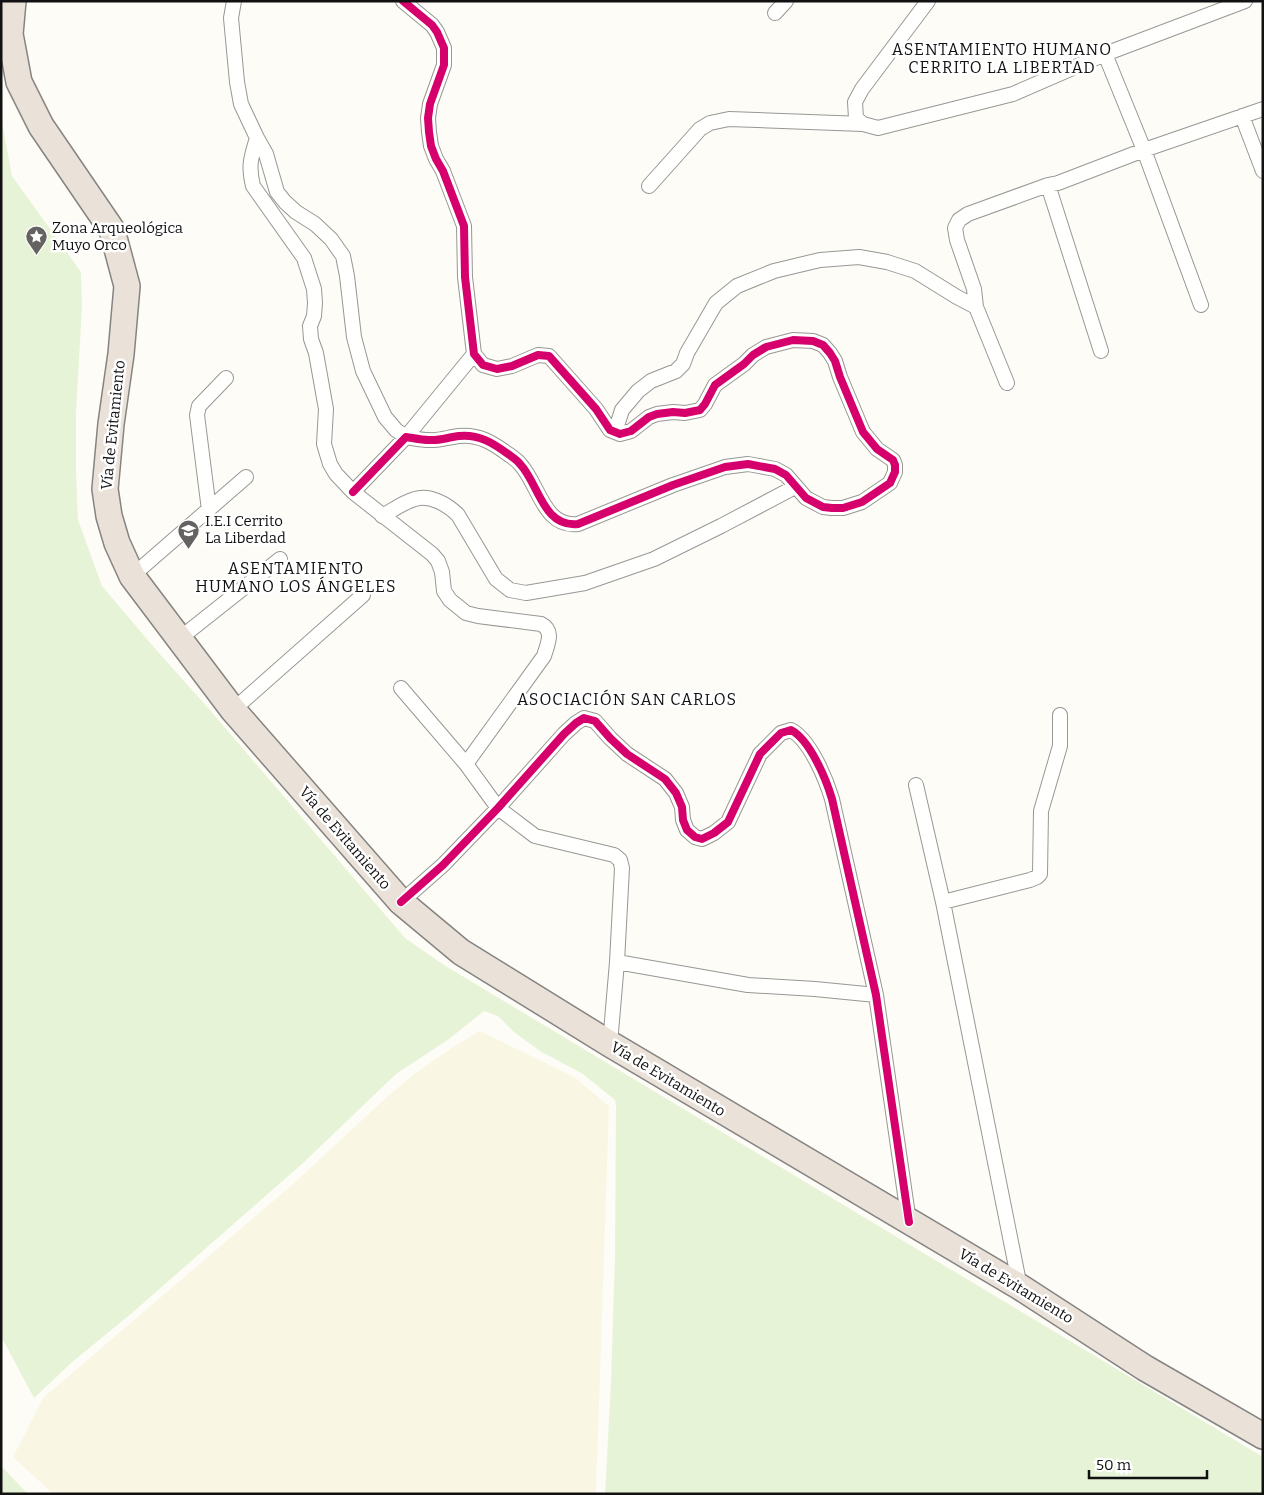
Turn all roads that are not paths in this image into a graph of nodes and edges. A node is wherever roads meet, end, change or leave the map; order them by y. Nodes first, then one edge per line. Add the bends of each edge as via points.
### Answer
1 (13, 1) edge
2 (234, 1) edge
3 (403, 1) edge
4 (786, 1) edge
5 (928, 1) edge
6 (1245, 1) edge
7 (775, 13) dead end
8 (1105, 54) junction
9 (1263, 109) edge
10 (1242, 116) junction
11 (863, 124) junction
12 (257, 138) junction
13 (1144, 150) junction
14 (1263, 171) edge
15 (1048, 185) junction
16 (649, 186) dead end
17 (1201, 305) dead end
18 (976, 307) junction
19 (1102, 351) dead end
20 (474, 354) junction
21 (226, 378) dead end
22 (1007, 383) dead end
23 (615, 432) junction
24 (406, 437) junction
25 (246, 478) dead end
26 (795, 486) junction
27 (353, 492) junction
28 (209, 510) junction
29 (382, 516) junction
30 (280, 559) dead end
31 (132, 576) junction
32 (363, 595) dead end
33 (179, 639) junction
34 (402, 688) dead end
35 (233, 710) junction
36 (1060, 715) dead end
37 (466, 764) junction
38 (916, 785) dead end
39 (498, 808) junction
40 (401, 902) junction
41 (942, 902) junction
42 (617, 962) junction
43 (876, 995) junction
44 (610, 1044) junction
45 (909, 1222) junction
46 (1020, 1287) junction
47 (1263, 1436) edge

1 - 31 highway, Vía de Evitamiento via 10,34 19,82 41,126 112,230 127,286 105,489 108,516
2 - 12 street via 231,18 237,82 241,104
3 - 20 street via 432,25 444,48 444,64 430,104 429,132 436,159 464,226 465,277
4 - 7 street
5 - 11 street via 855,102 856,118
6 - 8 street
8 - 11 street via 1013,94 878,128
8 - 13 street
9 - 10 street
10 - 13 street
10 - 14 street
11 - 16 street via 730,119 710,123 700,129
12 - 24 street via 285,202 315,224 343,256 354,338 363,371 385,417
12 - 27 street via 250,162 253,186 304,258 314,289 314,316 310,326 326,409 323,434 326,454 336,474
13 - 15 street
13 - 17 street
15 - 18 street via 958,220 955,228 957,240 974,289
15 - 19 street
18 - 22 street
18 - 23 street via 915,271 859,257 820,260 774,271 736,286 716,303 683,364 638,391 622,410
20 - 23 street via 483,365 497,369 538,355 549,356
20 - 24 street
21 - 28 street via 199,406 197,415
23 - 26 street via 631,431 657,414 700,410 714,384 766,347 793,340 813,341 830,353 863,432 877,449 892,460 895,472 890,483 862,502 844,508 823,507 806,498
24 - 26 street via 430,441 471,436 484,438 520,464 551,515 570,525 731,466 748,464 775,469 786,475
24 - 27 street
25 - 28 street
26 - 29 street via 654,559 585,583 526,593 510,590 496,579 458,515 442,503 415,498
27 - 29 street
28 - 31 street
29 - 37 street via 438,561 444,591 466,613 541,624 549,632 544,656
30 - 33 street
31 - 33 highway, Vía de Evitamiento
32 - 35 street
33 - 35 highway, Vía de Evitamiento
34 - 37 street
35 - 40 highway, Vía de Evitamiento
36 - 41 street via 1060,746 1041,811 1040,874 1030,880
37 - 39 street
38 - 41 street
39 - 40 street via 443,865
39 - 42 street via 535,836 614,855 620,860
39 - 43 street via 564,734 584,718 595,721 627,754 665,779 682,807 686,830 702,839 728,822 760,754 781,733 792,730 810,750 827,782
40 - 44 highway, Vía de Evitamiento via 461,952
41 - 46 street
42 - 43 street via 748,985
42 - 44 street
43 - 45 street
44 - 45 highway, Vía de Evitamiento
45 - 46 highway, Vía de Evitamiento
46 - 47 highway, Vía de Evitamiento via 1145,1368

